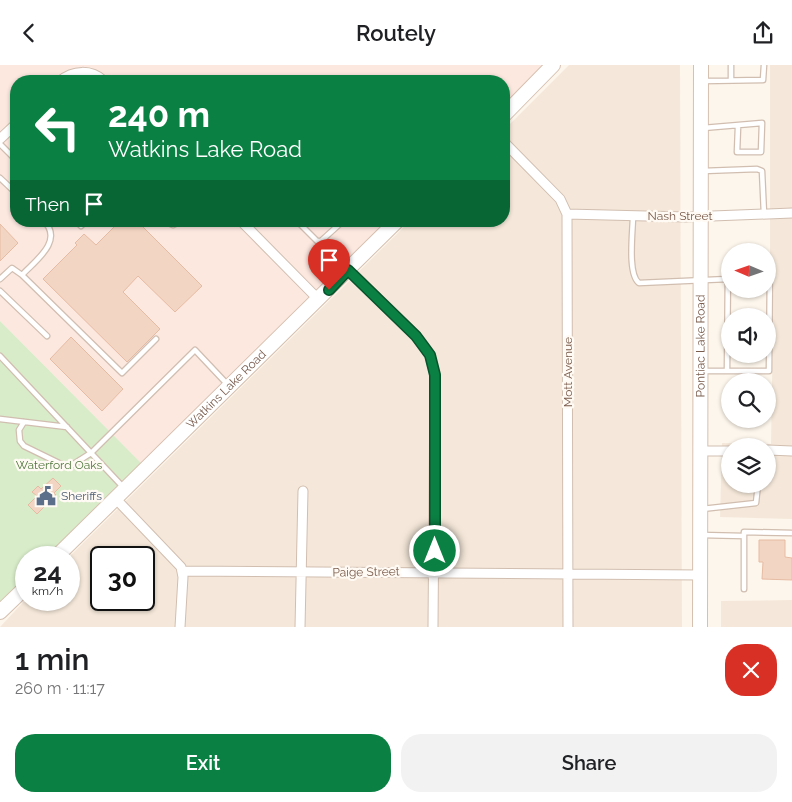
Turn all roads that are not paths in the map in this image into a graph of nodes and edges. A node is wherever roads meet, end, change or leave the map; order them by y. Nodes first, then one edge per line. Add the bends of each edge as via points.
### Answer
1 (553, 65) edge
2 (701, 65) edge
3 (731, 65) edge
4 (764, 65) edge
5 (70, 75) edge
6 (93, 75) edge
7 (731, 80) junction
8 (701, 81) junction
9 (510, 109) edge
10 (738, 127) junction
11 (702, 128) junction
12 (10, 129) edge
13 (0, 139) edge
14 (0, 144) edge
15 (510, 148) edge
16 (10, 152) edge
17 (702, 171) junction
18 (0, 178) edge
19 (10, 187) edge
20 (792, 213) edge
21 (567, 214) junction
22 (764, 214) junction
23 (633, 216) junction
24 (701, 217) junction
25 (47, 227) edge
26 (246, 227) edge
27 (302, 227) edge
28 (336, 227) edge
29 (391, 227) edge
30 (348, 270) junction
31 (22, 275) junction
32 (0, 279) edge
33 (721, 279) edge
34 (701, 280) junction
35 (0, 291) edge
36 (728, 298) edge
37 (770, 298) edge
38 (319, 300) junction
39 (47, 336) dead end
40 (156, 339) dead end
41 (0, 356) edge
42 (701, 371) junction
43 (727, 371) junction
44 (231, 388) junction
45 (0, 419) edge
46 (24, 422) junction
47 (67, 427) junction
48 (776, 450) edge
49 (700, 451) junction
50 (721, 451) edge
51 (792, 451) edge
52 (91, 453) junction
53 (303, 491) dead end
54 (757, 493) edge
55 (121, 494) junction
56 (700, 509) junction
57 (792, 533) edge
58 (700, 535) junction
59 (744, 536) junction
60 (67, 546) edge
61 (182, 571) junction
62 (435, 571) junction
63 (300, 573) junction
64 (568, 573) junction
65 (700, 575) junction
66 (744, 589) dead end
67 (15, 598) edge
68 (0, 612) edge
69 (180, 627) edge
70 (300, 627) edge
71 (434, 627) edge
72 (568, 627) edge
73 (700, 627) edge

1 - 9 street
2 - 8 street, Pontiac Lake Road
3 - 7 lane
4 - 7 lane via 764,80
5 - 6 street via 84,72
7 - 8 lane
8 - 11 street, Pontiac Lake Road
10 - 10 lane via 762,123 761,152 737,152
10 - 11 lane
11 - 17 street, Pontiac Lake Road
12 - 13 street
14 - 16 lane
15 - 21 street via 562,201
17 - 22 lane via 762,171
17 - 24 street, Pontiac Lake Road
18 - 19 lane
20 - 22 street, Nash Street
21 - 23 street, Nash Street
21 - 64 street, Mott Avenue
22 - 24 street, Nash Street
23 - 24 street, Nash Street
23 - 34 lane via 632,270 636,281
24 - 34 street, Pontiac Lake Road
25 - 31 lane via 52,235 50,246
26 - 38 street
27 - 28 lane via 316,241 321,241
29 - 30 street, Watkins Lake Road
30 - 38 street, Watkins Lake Road
30 - 62 street via 416,336 430,355 435,375
31 - 32 lane via 12,268
31 - 40 lane via 122,373
33 - 34 lane
34 - 42 street, Pontiac Lake Road
35 - 39 lane
36 - 43 lane
37 - 43 lane via 769,371
38 - 44 street, Watkins Lake Road
41 - 47 lane
42 - 43 lane
42 - 49 street, Pontiac Lake Road
44 - 52 lane via 195,350
44 - 55 street, Watkins Lake Road
45 - 46 lane
46 - 47 lane
46 - 52 lane via 20,430 20,441 24,446 63,465 72,465
47 - 52 lane
48 - 51 street
49 - 50 street
49 - 56 street, Pontiac Lake Road
52 - 55 lane
53 - 63 street
54 - 56 lane via 756,503
55 - 60 street, Watkins Lake Road
55 - 61 street
56 - 58 street, Pontiac Lake Road
57 - 59 lane via 744,532
58 - 59 lane
58 - 65 street, Pontiac Lake Road
59 - 66 lane
61 - 63 street, Paige Street
61 - 69 street
62 - 63 street, Paige Street
62 - 64 street, Paige Street
62 - 71 street
63 - 70 street
64 - 65 street, Paige Street
64 - 72 street, Mott Avenue
65 - 73 street, Pontiac Lake Road
67 - 68 street

